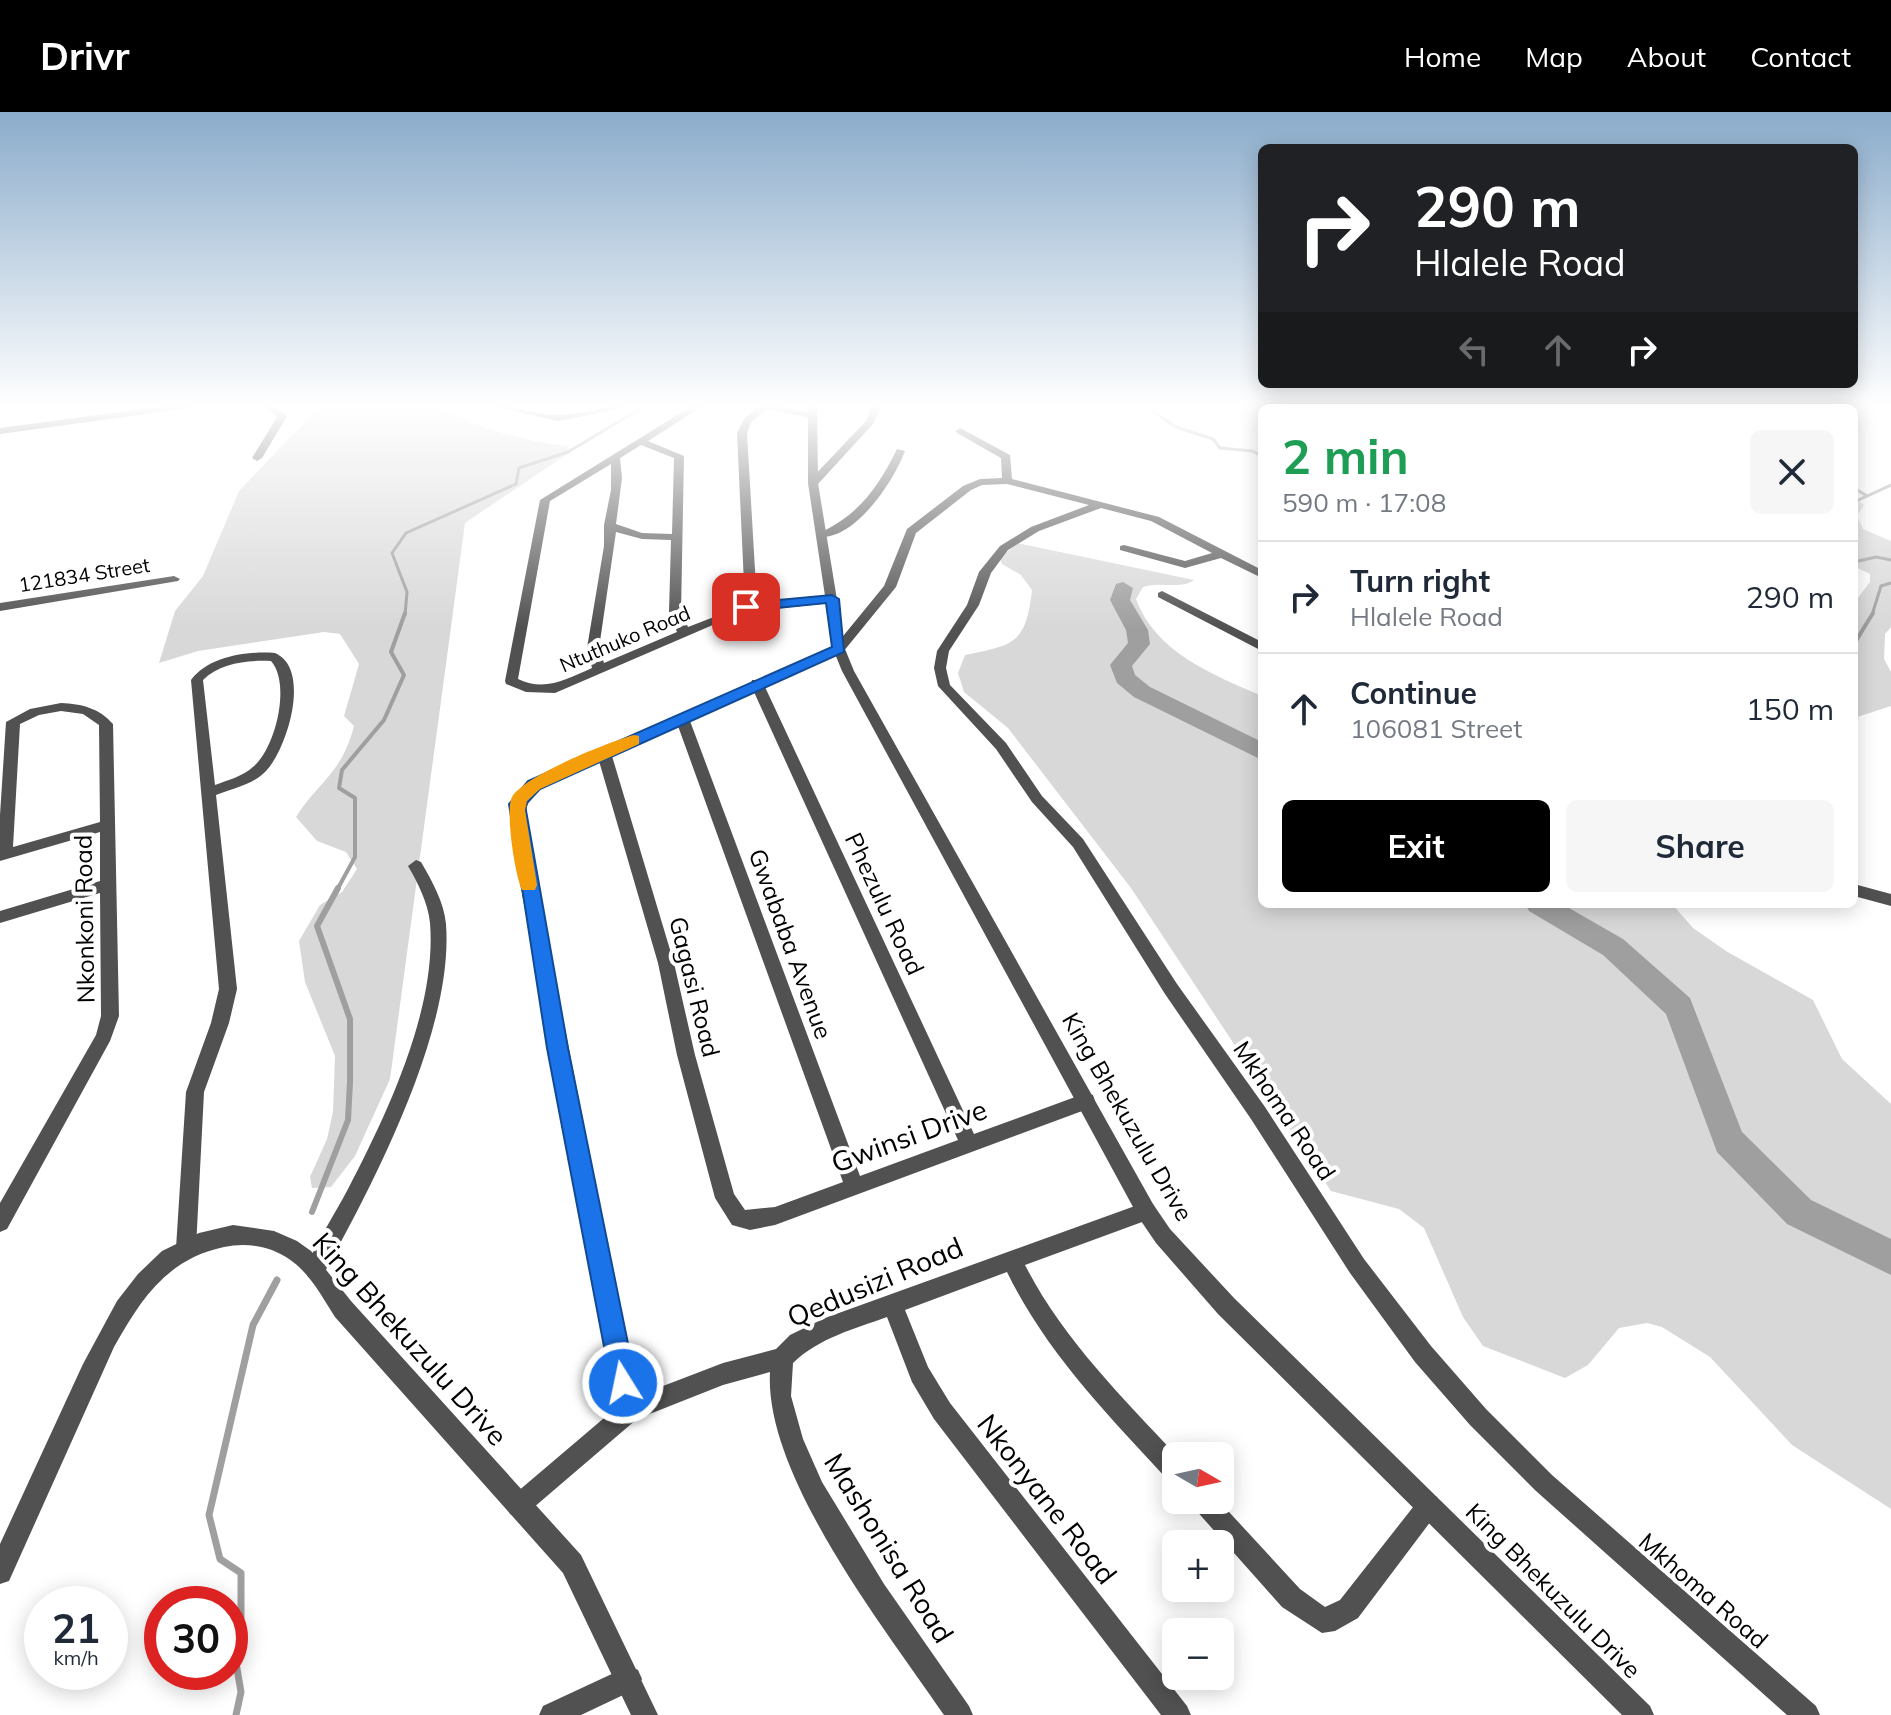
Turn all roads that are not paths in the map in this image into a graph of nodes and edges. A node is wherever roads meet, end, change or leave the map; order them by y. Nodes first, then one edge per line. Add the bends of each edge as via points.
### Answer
1 (579, 479) edge
2 (616, 479) edge
3 (679, 479) edge
4 (744, 479) edge
5 (813, 479) edge
6 (817, 479) edge
7 (885, 479) edge
8 (1007, 481) joint
9 (813, 483) junction
10 (1100, 505) junction
11 (609, 525) junction
12 (823, 535) junction
13 (678, 537) junction
14 (1124, 548) dead end
15 (1219, 555) junction
16 (1258, 573) edge
17 (174, 579) dead end
18 (1162, 595) dead end
19 (832, 599) junction
20 (751, 606) junction
21 (0, 607) edge
22 (684, 633) junction
23 (1258, 645) edge
24 (839, 649) junction
25 (599, 670) junction
26 (757, 683) junction
27 (682, 717) junction
28 (604, 754) junction
29 (209, 792) junction
30 (107, 825) junction
31 (2, 855) edge
32 (416, 866) dead end
33 (107, 885) junction
34 (1858, 891) edge
35 (1891, 900) edge
36 (0, 917) edge
37 (1086, 1101) junction
38 (969, 1143) junction
39 (854, 1186) junction
40 (1146, 1211) junction
41 (750, 1220) joint
42 (0, 1222) edge
43 (186, 1248) junction
44 (1011, 1259) junction
45 (315, 1270) junction
46 (893, 1306) junction
47 (782, 1358) junction
48 (629, 1411) junction
49 (1162, 1457) edge
50 (1429, 1505) junction
51 (518, 1506) junction
52 (1215, 1514) edge
53 (0, 1572) edge
54 (629, 1679) junction
55 (552, 1715) edge
56 (645, 1715) edge
57 (960, 1715) edge
58 (1178, 1715) edge
59 (1641, 1715) edge
60 (1807, 1715) edge

1 - 25 street, Ntuthuko Road via 545,500 510,679 518,686 549,690
2 - 11 street
3 - 13 street
4 - 20 street
5 - 9 street, King Bhekuzulu Drive
6 - 9 street
7 - 12 street via 842,528
8 - 10 street
8 - 24 street via 970,486 911,531 890,587
9 - 12 street, King Bhekuzulu Drive
10 - 15 street via 1164,522
10 - 60 street, Mkhoma Road via 1035,529 1004,548 985,572 973,605 943,651 944,686 1001,746 1035,796 1078,843 1357,1266 1423,1354 1511,1452
11 - 13 street via 653,539
11 - 25 street via 593,648
12 - 19 street, King Bhekuzulu Drive
13 - 22 street via 675,612
14 - 15 street via 1185,565
15 - 16 street
17 - 21 street, 121834 Street
18 - 23 street
19 - 20 street, Ntuthuko Road
19 - 24 street, King Bhekuzulu Drive
20 - 22 street, Ntuthuko Road
22 - 25 street, Ntuthuko Road
24 - 26 street
24 - 37 street, King Bhekuzulu Drive
26 - 27 street
26 - 38 street, Phezulu Road
27 - 28 street
27 - 39 street, Gwababa Avenue
28 - 41 street, Gagasi Road via 666,963 725,1198 739,1218
28 - 48 street via 534,785 519,799 517,810
29 - 29 street via 197,680 208,670 272,656 282,664 286,709 267,760 249,776
29 - 43 street via 228,989 195,1092
30 - 31 street
30 - 31 street, Nkonkoni Road via 105,721 69,708 24,716 12,724
30 - 33 street, Nkonkoni Road
32 - 45 street via 438,925 432,1000 357,1195
33 - 36 street
33 - 42 street, Nkonkoni Road via 108,1025
34 - 35 street
37 - 38 street, Gwinsi Drive
37 - 40 street, King Bhekuzulu Drive
38 - 39 street, Gwinsi Drive
39 - 41 street, Gwinsi Drive
40 - 44 street, Qedusizi Road
40 - 50 street, King Bhekuzulu Drive via 1226,1306
43 - 45 street, King Bhekuzulu Drive via 223,1236 263,1237 298,1253
43 - 53 street, King Bhekuzulu Drive via 145,1280 116,1323
44 - 46 street, Qedusizi Road
44 - 49 street via 1030,1301 1061,1345
45 - 51 street, King Bhekuzulu Drive via 343,1309
46 - 47 street, Qedusizi Road via 811,1336
46 - 58 street, Nkonyane Road via 920,1374 942,1411
47 - 48 street, Qedusizi Road via 723,1374
47 - 57 street, Mashonisa Road via 782,1412 807,1480
48 - 51 street, Qedusizi Road
50 - 52 street via 1349,1609 1322,1620 1291,1598
50 - 59 street, King Bhekuzulu Drive
51 - 54 street, King Bhekuzulu Drive via 572,1564
54 - 55 street
54 - 56 street, King Bhekuzulu Drive

